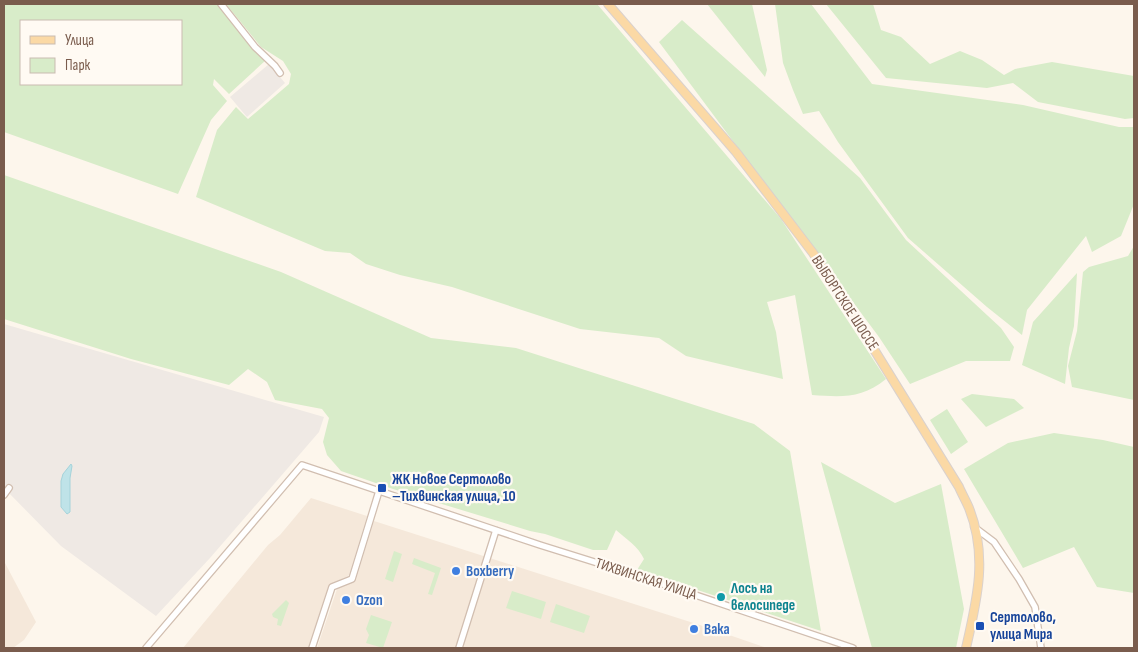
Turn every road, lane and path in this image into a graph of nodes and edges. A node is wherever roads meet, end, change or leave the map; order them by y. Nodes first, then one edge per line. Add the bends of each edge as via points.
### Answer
1 (221, 4) edge
2 (608, 4) edge
3 (280, 73) dead end
4 (9, 488) dead end
5 (379, 491) junction
6 (4, 495) edge
7 (974, 527) junction
8 (496, 530) junction
9 (146, 648) edge
10 (312, 648) edge
11 (460, 648) edge
12 (853, 648) edge
13 (966, 648) edge
14 (1041, 648) edge

1 - 3 street
2 - 7 main road, ВЫБОРГСКОЕ ШОССЕ via 736,152 813,253 945,464 969,508
4 - 6 street
5 - 8 street, ТИХВИНСКАЯ УЛИЦА
5 - 9 street, ТИХВИНСКАЯ УЛИЦА via 302,465
5 - 10 street via 352,579 332,587
7 - 13 main road, ВЫБОРГСКОЕ ШОССЕ via 979,549 979,581
7 - 14 street via 994,542 1035,607
8 - 11 street
8 - 12 street, ТИХВИНСКАЯ УЛИЦА

